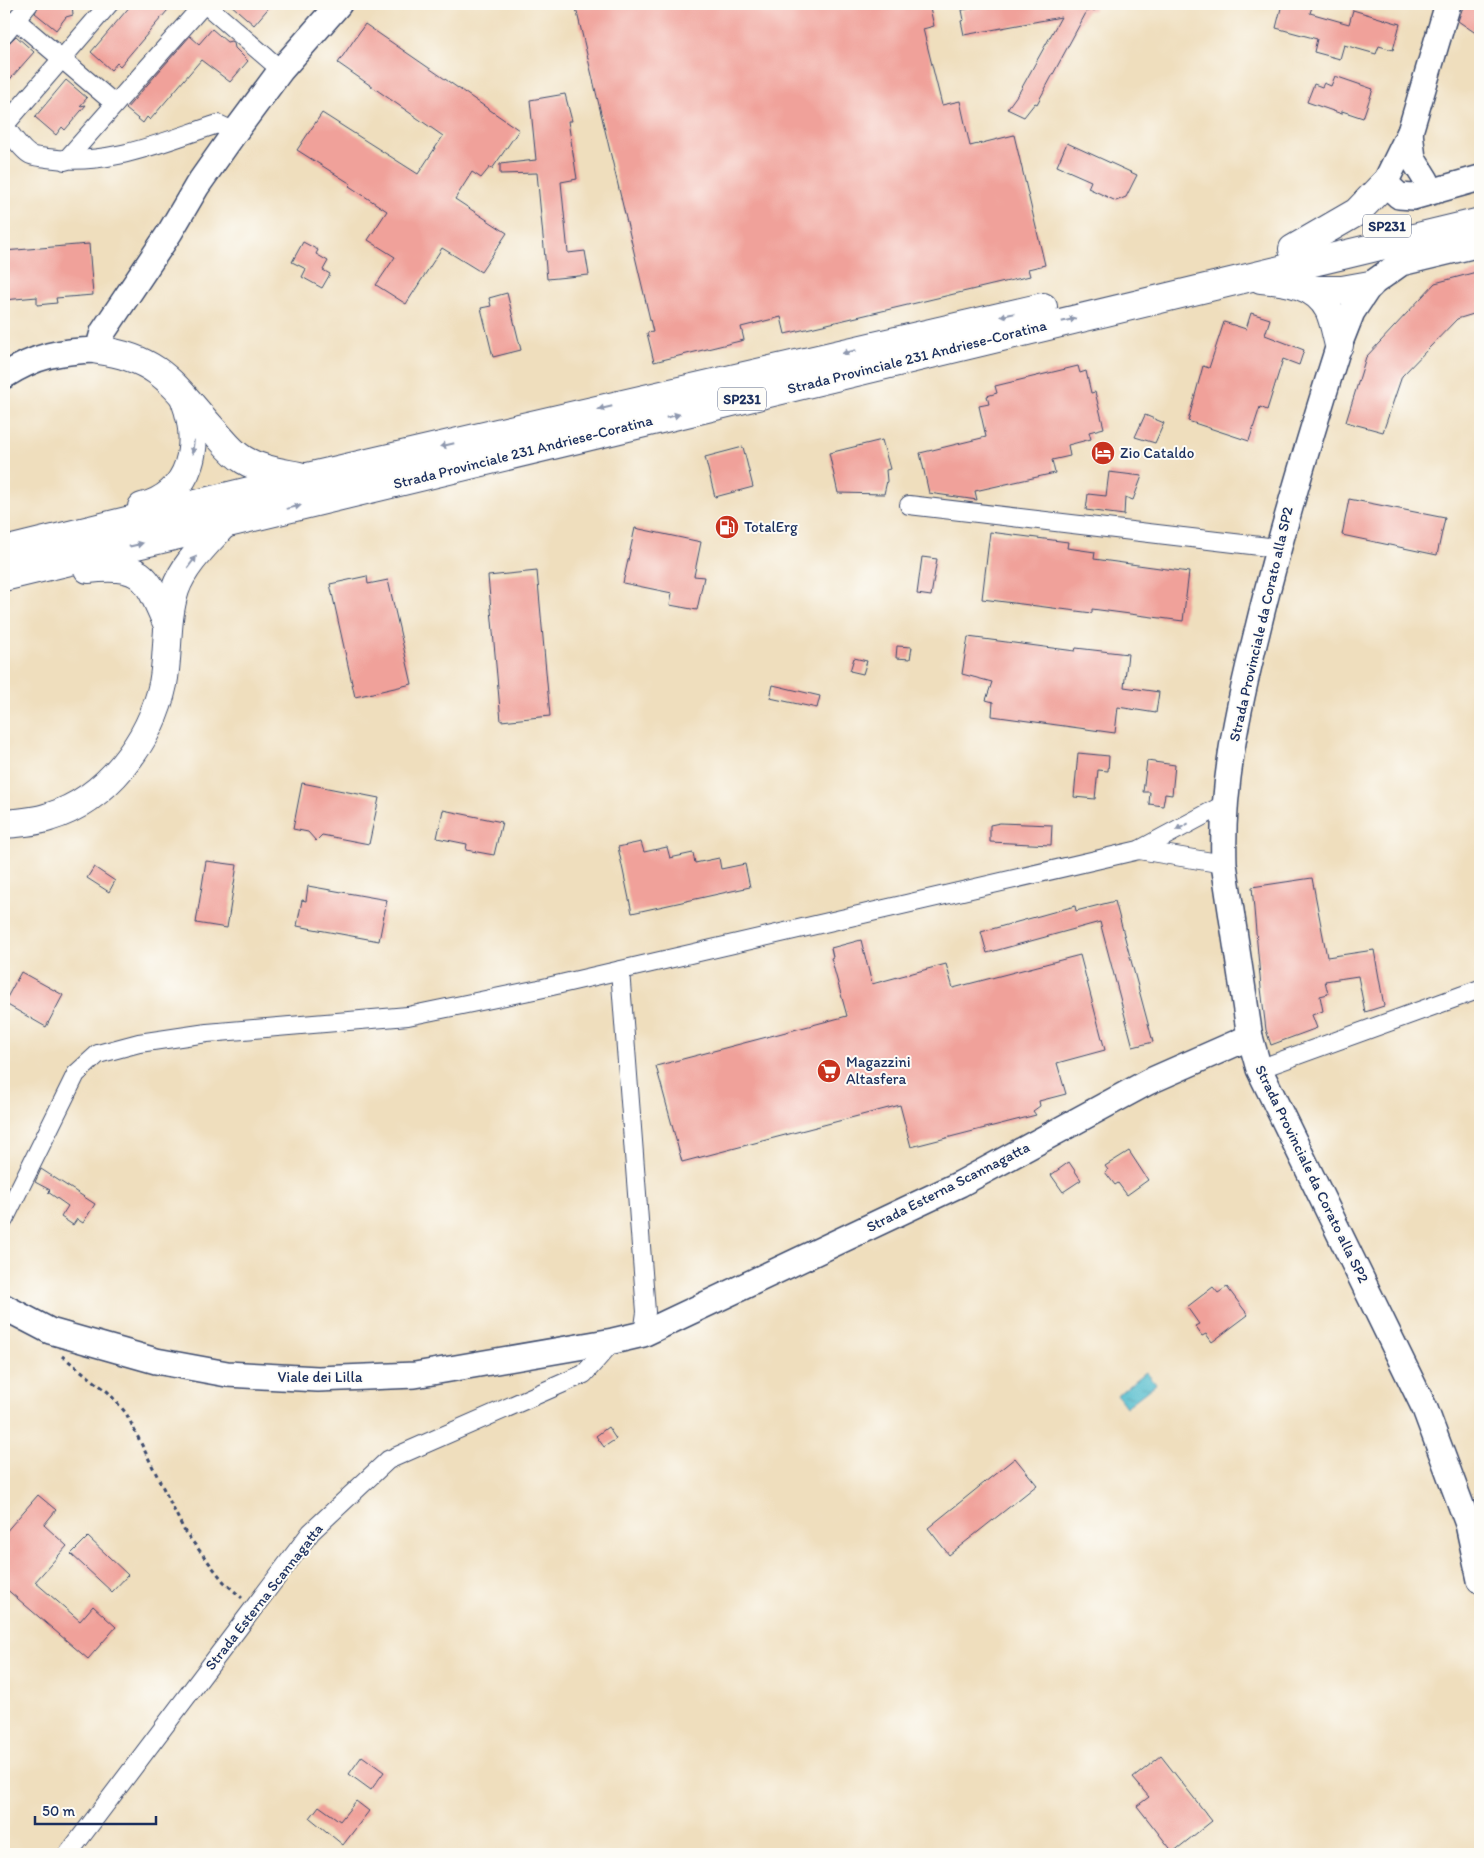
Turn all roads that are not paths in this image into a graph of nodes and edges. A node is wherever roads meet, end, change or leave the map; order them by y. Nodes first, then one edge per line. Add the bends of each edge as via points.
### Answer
1 (29, 4) edge
2 (109, 4) edge
3 (204, 4) edge
4 (339, 4) edge
5 (1445, 8) edge
6 (16, 20) junction
7 (4, 34) edge
8 (62, 58) junction
9 (281, 70) junction
10 (115, 104) junction
11 (4, 125) edge
12 (235, 132) junction
13 (1410, 132) junction
14 (65, 161) junction
15 (1426, 180) junction
16 (1385, 183) junction
17 (1476, 188) edge
18 (1480, 222) edge
19 (1480, 244) edge
20 (1293, 249) junction
21 (1247, 277) junction
22 (1370, 285) junction
23 (1312, 290) junction
24 (1339, 345) junction
25 (98, 350) junction
26 (4, 376) edge
27 (185, 400) junction
28 (307, 477) junction
29 (909, 505) dead end
30 (225, 523) junction
31 (1277, 548) junction
32 (12, 549) edge
33 (43, 567) junction
34 (4, 577) edge
35 (167, 623) junction
36 (1225, 804) junction
37 (4, 824) edge
38 (1140, 850) junction
39 (1224, 864) junction
40 (620, 970) junction
41 (1480, 989) edge
42 (1250, 1037) junction
43 (1259, 1069) junction
44 (4, 1220) edge
45 (4, 1307) edge
46 (644, 1334) junction
47 (613, 1341) junction
48 (1480, 1580) edge
49 (68, 1854) edge

1 - 6 street
2 - 8 street
3 - 9 street
3 - 10 street
4 - 9 street
5 - 13 street
6 - 7 street
6 - 8 street
8 - 10 street
8 - 11 street
9 - 12 street
10 - 14 street
11 - 14 street via 29,155
12 - 14 street via 218,124 150,148 101,159
12 - 25 street via 103,332
13 - 15 street via 1413,159
13 - 16 street
15 - 16 street
15 - 17 street
16 - 17 street via 1399,196 1413,197
16 - 20 highway via 1357,212
17 - 20 highway, Strada Provinciale 231 Andriese-Coratina / SP231
18 - 21 highway, Strada Provinciale 231 Andriese-Coratina / SP231
19 - 22 street via 1401,263
20 -> 28 highway, Strada Provinciale 231 Andriese-Coratina / SP231
21 - 23 highway via 1288,282
30 -> 21 highway, Strada Provinciale 231 Andriese-Coratina / SP231
22 - 23 highway via 1342,290
22 - 24 street, Strada Provinciale da Corato alla SP2 via 1352,312
23 - 24 highway via 1329,309
24 - 31 street, Strada Provinciale da Corato alla SP2
25 - 26 street via 60,352 22,364
25 - 27 highway via 133,357 154,367 172,382
27 - 28 highway via 242,459 262,469
27 -> 32 highway via 192,420 192,454 182,480 168,496 147,506 32,536
28 - 32 highway, Strada Provinciale 231 Andriese-Coratina / SP231
29 - 31 street
33 -> 30 highway, Strada Provinciale 231 Andriese-Coratina / SP231
35 -> 30 highway via 176,588 187,568
31 - 36 street, Strada Provinciale da Corato alla SP2 via 1235,722
33 - 34 highway, Strada Provinciale 231 Andriese-Coratina / SP231
33 - 35 highway via 56,573 119,567 137,573 152,588
35 - 37 highway via 167,657 162,686 150,721 119,770 88,798 49,817
36 -> 38 street
36 - 39 street, Strada Provinciale da Corato alla SP2
38 - 39 street
38 - 40 street
39 - 42 street, Strada Provinciale da Corato alla SP2
40 - 44 street via 408,1016 208,1033 139,1043 98,1054 76,1074
40 - 46 street via 646,1312
41 - 43 street
42 - 43 street, Strada Provinciale da Corato alla SP2
42 - 46 street, Strada Esterna Scannagatta via 1148,1082 960,1184
43 - 48 street, Strada Provinciale da Corato alla SP2 via 1424,1409 1468,1524
45 - 47 street, Viale dei Lilla via 50,1331 156,1361 227,1374 318,1379 416,1375
46 - 47 street, Viale dei Lilla
47 - 49 street, Strada Esterna Scannagatta via 584,1374 388,1460 311,1532

